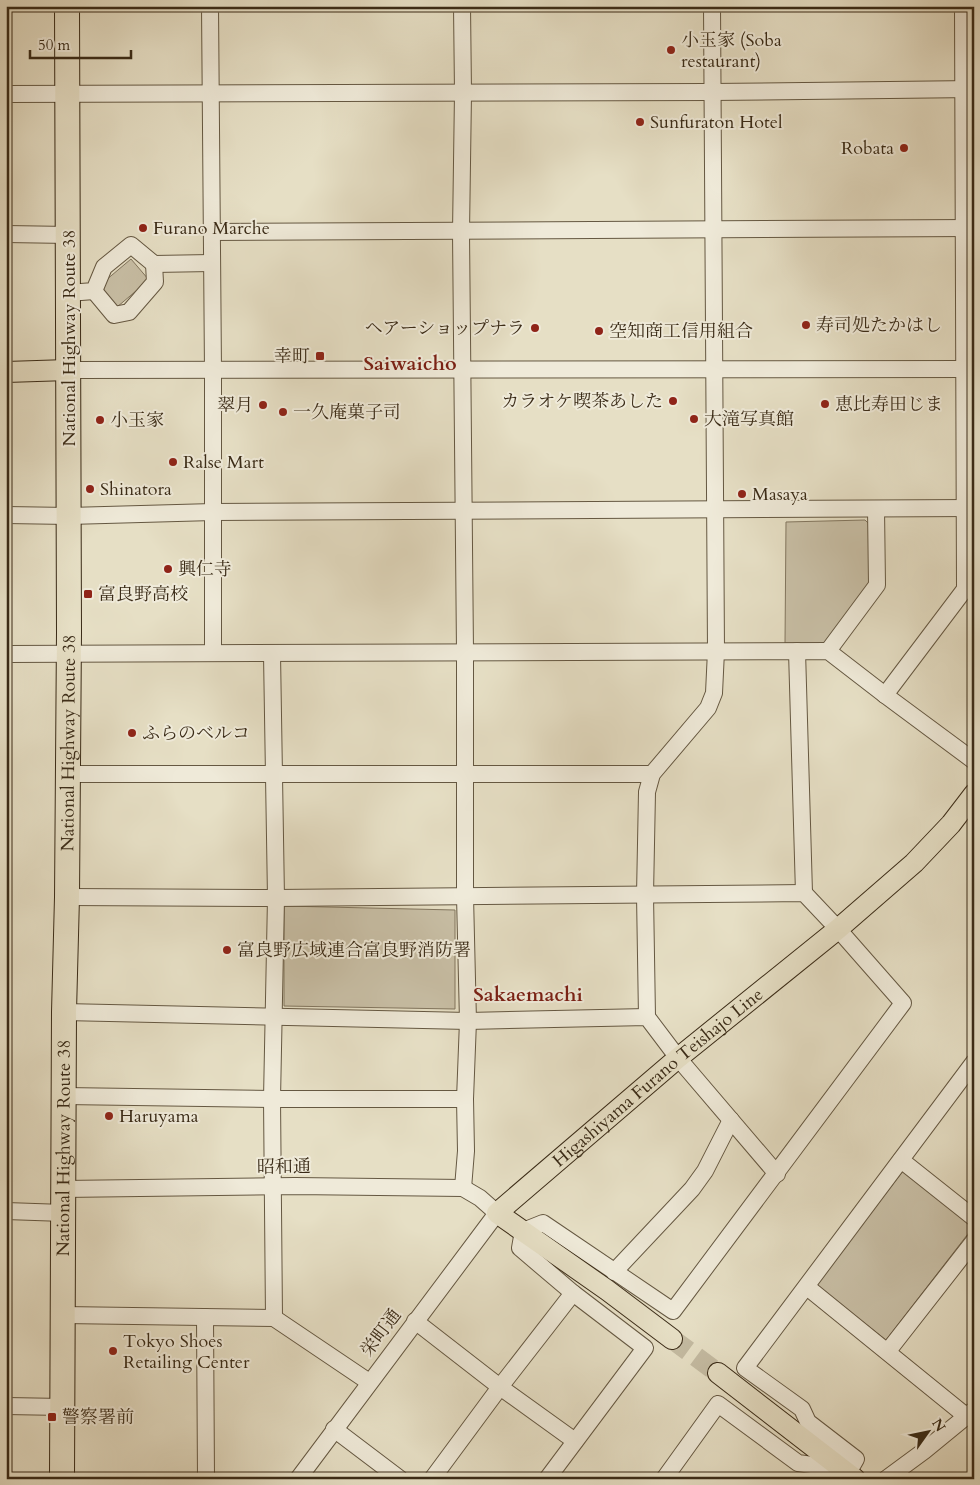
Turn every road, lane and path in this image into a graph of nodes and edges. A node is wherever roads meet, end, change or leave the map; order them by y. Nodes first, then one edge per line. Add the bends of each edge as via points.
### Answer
1 (68, 6) edge
2 (210, 6) edge
3 (462, 6) edge
4 (712, 6) edge
5 (963, 6) edge
6 (968, 89) edge
7 (711, 92) junction
8 (210, 93) junction
9 (463, 93) junction
10 (6, 94) edge
11 (68, 94) junction
12 (968, 228) edge
13 (714, 229) junction
14 (211, 232) junction
15 (461, 232) junction
16 (6, 234) edge
17 (69, 235) junction
18 (211, 263) junction
19 (154, 264) junction
20 (94, 291) junction
21 (68, 293) junction
22 (970, 369) edge
23 (68, 370) junction
24 (463, 370) junction
25 (714, 370) junction
26 (213, 371) junction
27 (6, 372) edge
28 (970, 508) edge
29 (876, 509) junction
30 (714, 510) junction
31 (463, 511) junction
32 (213, 512) junction
33 (6, 515) edge
34 (69, 516) junction
35 (828, 650) junction
36 (465, 651) junction
37 (716, 651) junction
38 (797, 651) junction
39 (213, 653) junction
40 (6, 654) edge
41 (69, 654) junction
42 (272, 654) junction
43 (885, 695) junction
44 (974, 761) edge
45 (466, 773) junction
46 (67, 774) junction
47 (273, 774) junction
48 (652, 774) junction
49 (974, 794) edge
50 (804, 893) junction
51 (645, 895) junction
52 (465, 896) junction
53 (67, 897) junction
54 (276, 898) junction
55 (838, 929) junction
56 (64, 1012) junction
57 (273, 1016) junction
58 (647, 1017) junction
59 (468, 1022) junction
60 (678, 1058) junction
61 (974, 1062) edge
62 (64, 1096) junction
63 (272, 1099) junction
64 (465, 1099) junction
65 (731, 1120) junction
66 (901, 1160) junction
67 (777, 1174) junction
68 (64, 1188) junction
69 (274, 1188) junction
70 (463, 1188) junction
71 (6, 1211) edge
72 (64, 1213) junction
73 (497, 1213) junction
74 (974, 1218) edge
75 (523, 1231) junction
76 (974, 1241) edge
77 (614, 1272) junction
78 (807, 1287) junction
79 (573, 1293) junction
80 (63, 1315) junction
81 (205, 1317) junction
82 (274, 1318) junction
83 (415, 1321) junction
84 (672, 1339) tunnel mouth
85 (888, 1351) junction
86 (718, 1373) tunnel mouth
87 (369, 1382) junction
88 (500, 1387) junction
89 (6, 1406) edge
90 (63, 1407) junction
91 (970, 1413) edge
92 (334, 1429) junction
93 (575, 1441) junction
94 (843, 1477) edge
95 (62, 1479) edge
96 (206, 1479) edge
97 (298, 1479) edge
98 (400, 1479) edge
99 (432, 1479) edge
100 (548, 1479) edge
101 (664, 1479) edge
102 (886, 1479) edge

1 - 11 highway, National Highway Route 38
2 - 8 street
3 - 9 street
4 - 7 street
5 - 6 street
6 - 7 street
6 - 12 street
7 - 9 street
7 - 13 street
8 - 9 street
8 - 11 street
8 - 14 street
9 - 15 street
10 - 11 street
11 - 17 highway, National Highway Route 38
12 - 13 street
12 - 22 street
13 - 15 street
13 - 25 street
14 - 15 street
14 - 18 street
15 - 24 street
16 - 17 street
17 - 21 highway, National Highway Route 38
18 - 19 street
18 - 26 street
19 - 20 street via 130,245 104,267
19 - 20 street via 155,282 129,312 114,315
20 - 21 street
21 - 23 highway, National Highway Route 38
22 - 25 street
22 - 28 street
23 - 26 street
23 - 27 main road
23 - 34 highway, National Highway Route 38
24 - 25 street
24 - 26 street
24 - 31 street
25 - 30 street
26 - 32 street
28 - 29 street
28 - 43 street via 965,589
29 - 30 street
29 - 35 street via 877,584
30 - 31 street
30 - 37 street
31 - 32 street
31 - 36 street
32 - 34 street
32 - 39 street
33 - 34 street
34 - 41 highway, National Highway Route 38
35 - 38 street
35 - 43 street
36 - 37 street
36 - 42 street
36 - 45 street
37 - 38 street
37 - 48 street via 714,693 708,708
38 - 50 street
39 - 41 street
39 - 42 street
40 - 41 street
41 - 46 highway, National Highway Route 38
42 - 47 street
43 - 44 street
45 - 47 street
45 - 48 street
45 - 52 street
46 - 47 street
46 - 53 highway, National Highway Route 38
47 - 54 street
48 - 51 street via 647,792
49 - 55 main road, Higashiyama Furano Teishajo Line via 914,863
50 - 51 street
50 - 55 street
51 - 52 street
51 - 58 street
52 - 54 street
52 - 59 street
53 - 54 street
53 - 56 highway, National Highway Route 38
54 - 57 street
55 - 60 main road, Higashiyama Furano Teishajo Line
55 - 67 street via 903,1003
56 - 57 street
56 - 62 highway, National Highway Route 38
57 - 59 street
57 - 63 street
58 - 59 street
58 - 60 street
59 - 64 street
60 - 65 street
60 - 73 main road, Higashiyama Furano Teishajo Line
61 - 66 street
62 - 63 street
62 - 68 highway, National Highway Route 38
63 - 64 street
63 - 69 street
64 - 70 street
65 - 67 street
65 - 77 street via 692,1189
66 - 74 street
66 - 78 street
67 - 77 street via 673,1311
68 - 69 street, 昭和通
68 - 72 highway, National Highway Route 38
69 - 70 street, 昭和通
69 - 82 street
70 - 73 street
71 - 72 street
72 - 80 highway, National Highway Route 38
73 - 75 main road
73 - 83 street, 栄町通
75 - 77 street via 543,1223
75 - 79 street via 520,1248
75 - 84 main road
76 - 85 street
78 - 85 street
78 - 94 street via 745,1368 802,1409 808,1422 856,1459
79 - 88 street
79 - 93 street via 645,1348
80 - 81 street
80 - 90 highway, National Highway Route 38
81 - 82 street
81 - 96 street
82 - 87 street
83 - 87 street, 栄町通
83 - 88 street
85 - 91 street
86 - 94 main road
87 - 92 street, 栄町通
88 - 93 street
88 - 99 street
89 - 90 street
90 - 95 highway, National Highway Route 38
91 - 102 street
92 - 97 street, 栄町通
92 - 98 street
93 - 100 street
94 - 101 street via 798,1463 718,1404

